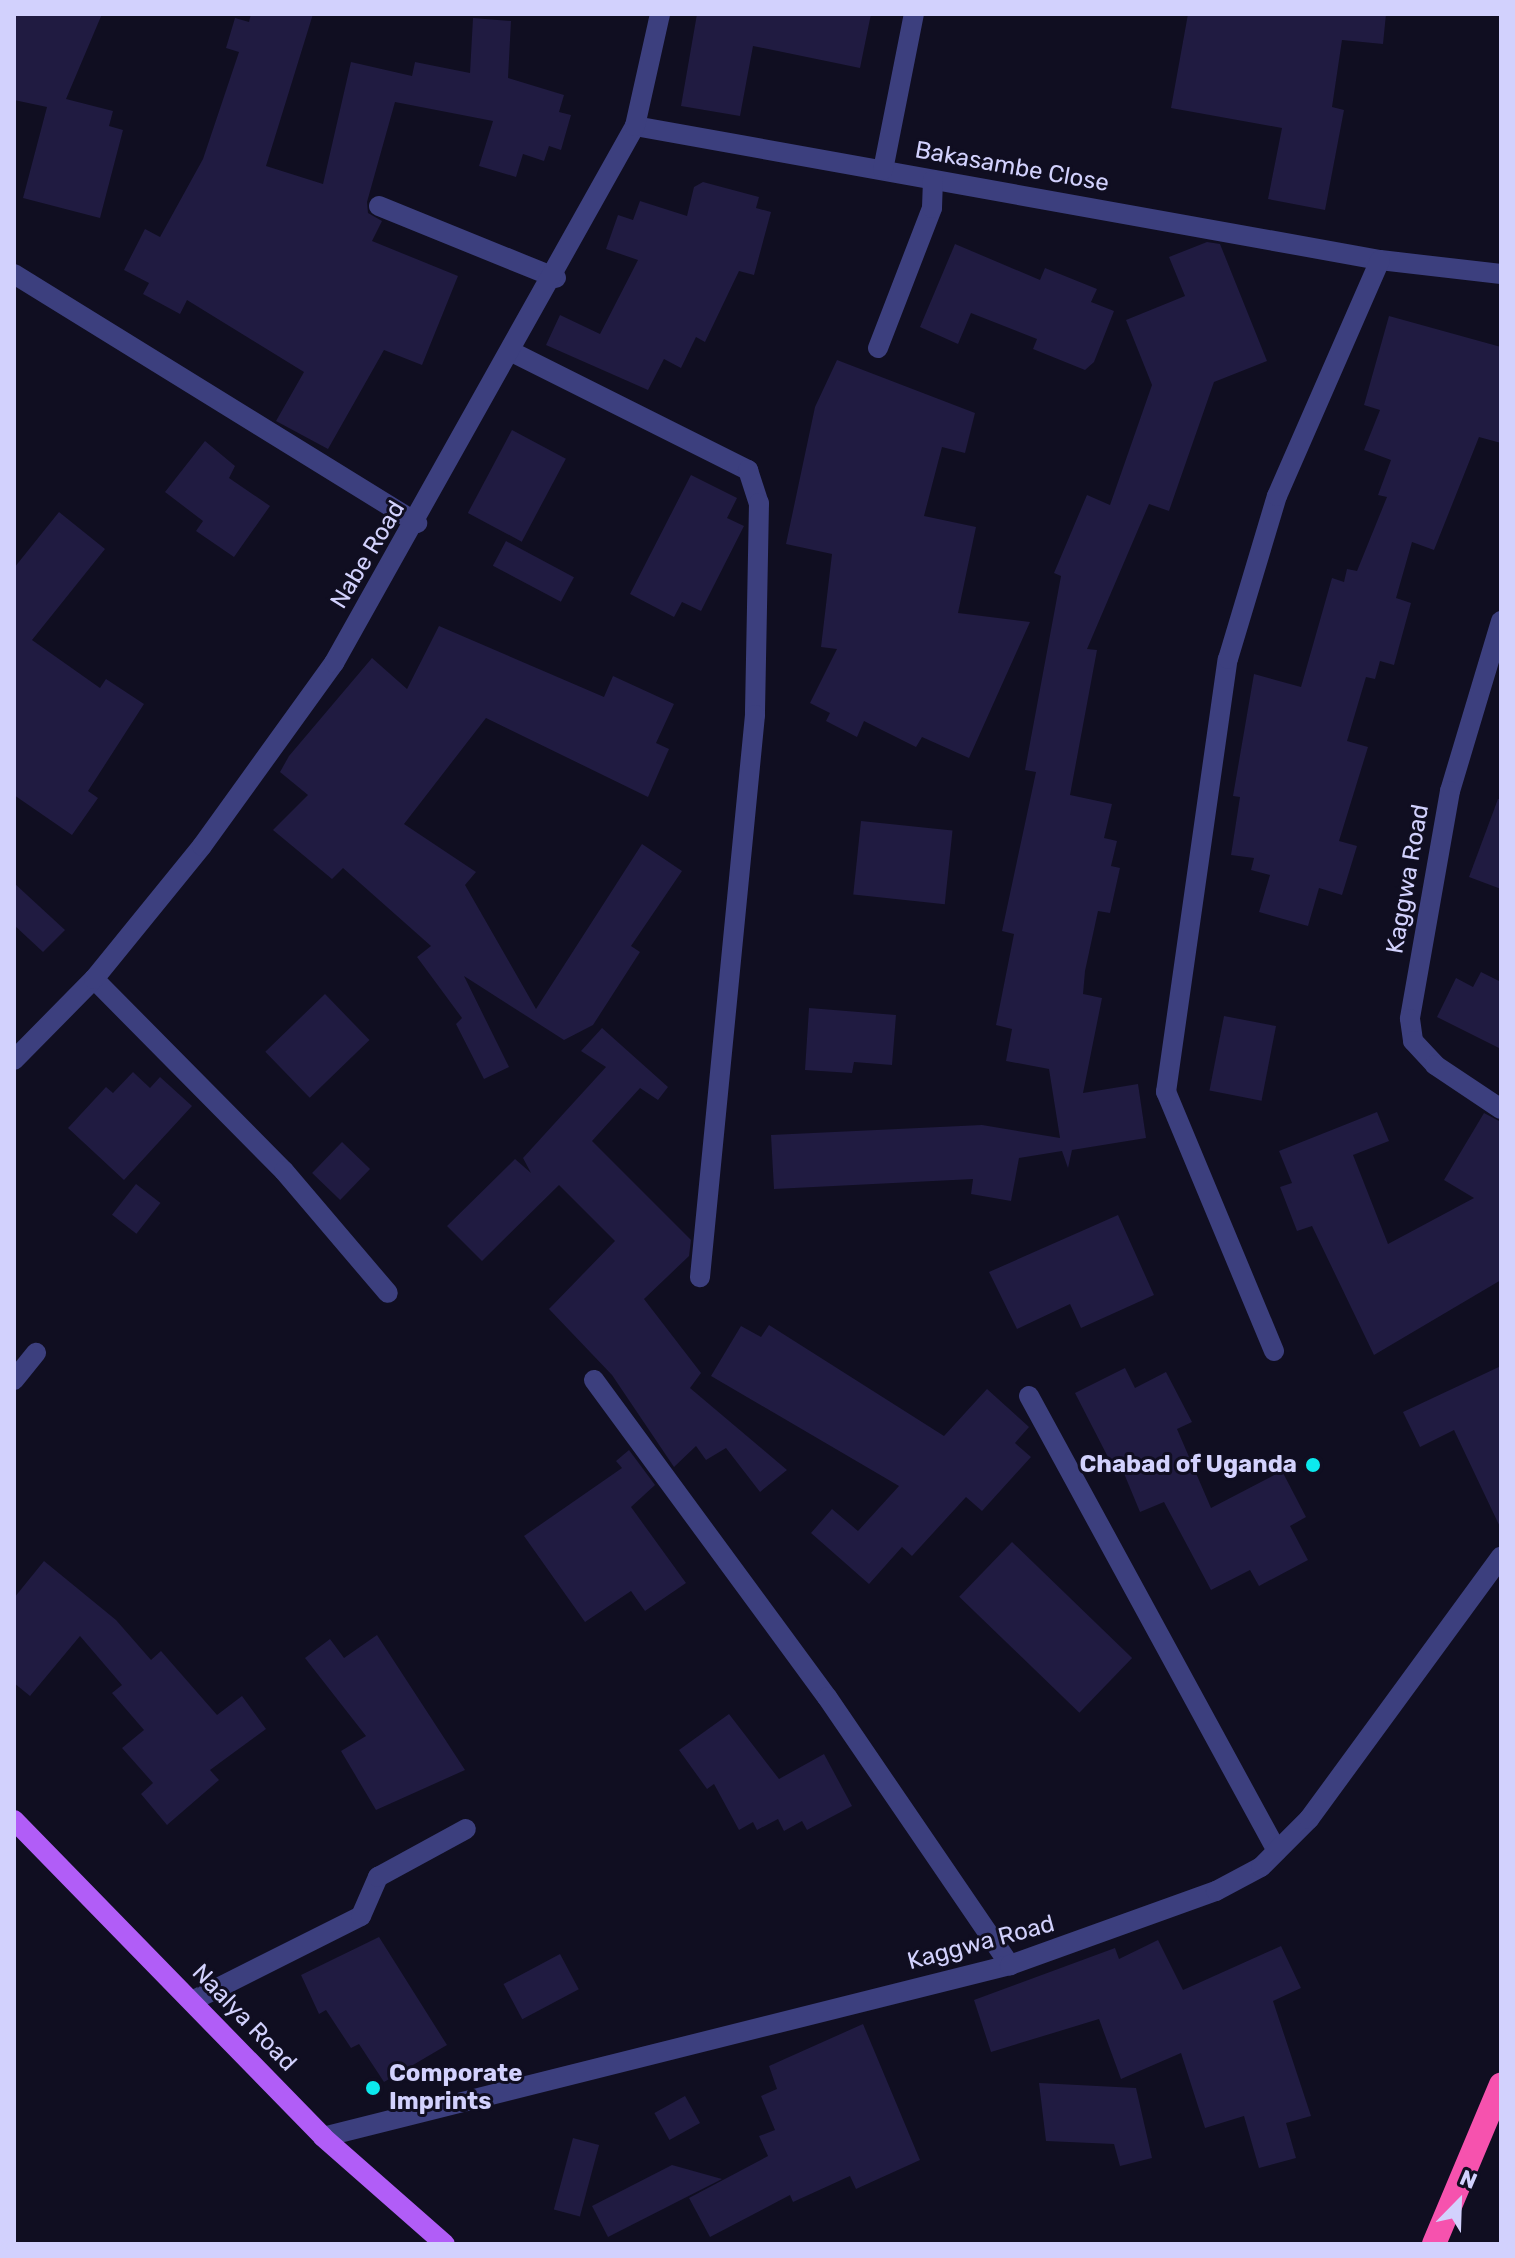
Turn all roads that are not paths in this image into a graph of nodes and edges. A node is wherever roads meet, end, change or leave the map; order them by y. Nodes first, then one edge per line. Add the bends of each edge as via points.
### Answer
1 (660, 14) edge
2 (914, 14) edge
3 (635, 126) junction
4 (883, 170) junction
5 (933, 180) junction
6 (379, 206) dead end
7 (1380, 260) junction
8 (14, 274) edge
9 (1501, 274) edge
10 (556, 278) junction
11 (878, 348) dead end
12 (514, 353) junction
13 (417, 523) junction
14 (1501, 621) edge
15 (94, 979) junction
16 (14, 1060) edge
17 (1501, 1109) edge
18 (700, 1277) dead end
19 (388, 1293) dead end
20 (1274, 1351) dead end
21 (36, 1353) dead end
22 (14, 1380) edge
23 (594, 1380) dead end
24 (1029, 1396) dead end
25 (1501, 1557) edge
26 (14, 1820) edge
27 (466, 1829) dead end
28 (1277, 1851) junction
29 (1010, 1965) junction
30 (192, 2001) junction
31 (1501, 2085) edge
32 (323, 2137) junction
33 (431, 2236) edge
34 (445, 2244) edge
35 (1434, 2244) edge

1 - 3 street, Nabe Road
2 - 4 street
3 - 4 street, Bakasambe Close
3 - 10 street, Nabe Road
4 - 5 street, Bakasambe Close
5 - 7 street, Bakasambe Close
5 - 11 street via 932,208
6 - 10 street
7 - 9 street
7 - 20 street via 1277,496 1228,659 1166,1092
8 - 13 street
10 - 12 street, Nabe Road
12 - 13 street, Nabe Road
12 - 18 street via 748,470 759,503 755,715
13 - 15 street, Nabe Road via 334,663
14 - 17 street, Kaggwa Road via 1450,791 1410,1019 1413,1041 1435,1065
15 - 16 street, Nabe Road
15 - 19 street via 284,1171
21 - 22 street
23 - 29 street via 827,1697
24 - 28 street
25 - 28 street, Kaggwa Road via 1353,1764
26 - 30 main road, Naalya Road
27 - 30 street via 378,1877 361,1916
28 - 29 street, Kaggwa Road via 1261,1867 1160,1917
29 - 32 street, Kaggwa Road
30 - 32 main road, Naalya Road
31 - 35 highway
32 - 33 main road, Naalya Road
33 - 34 main road, Naalya Road

